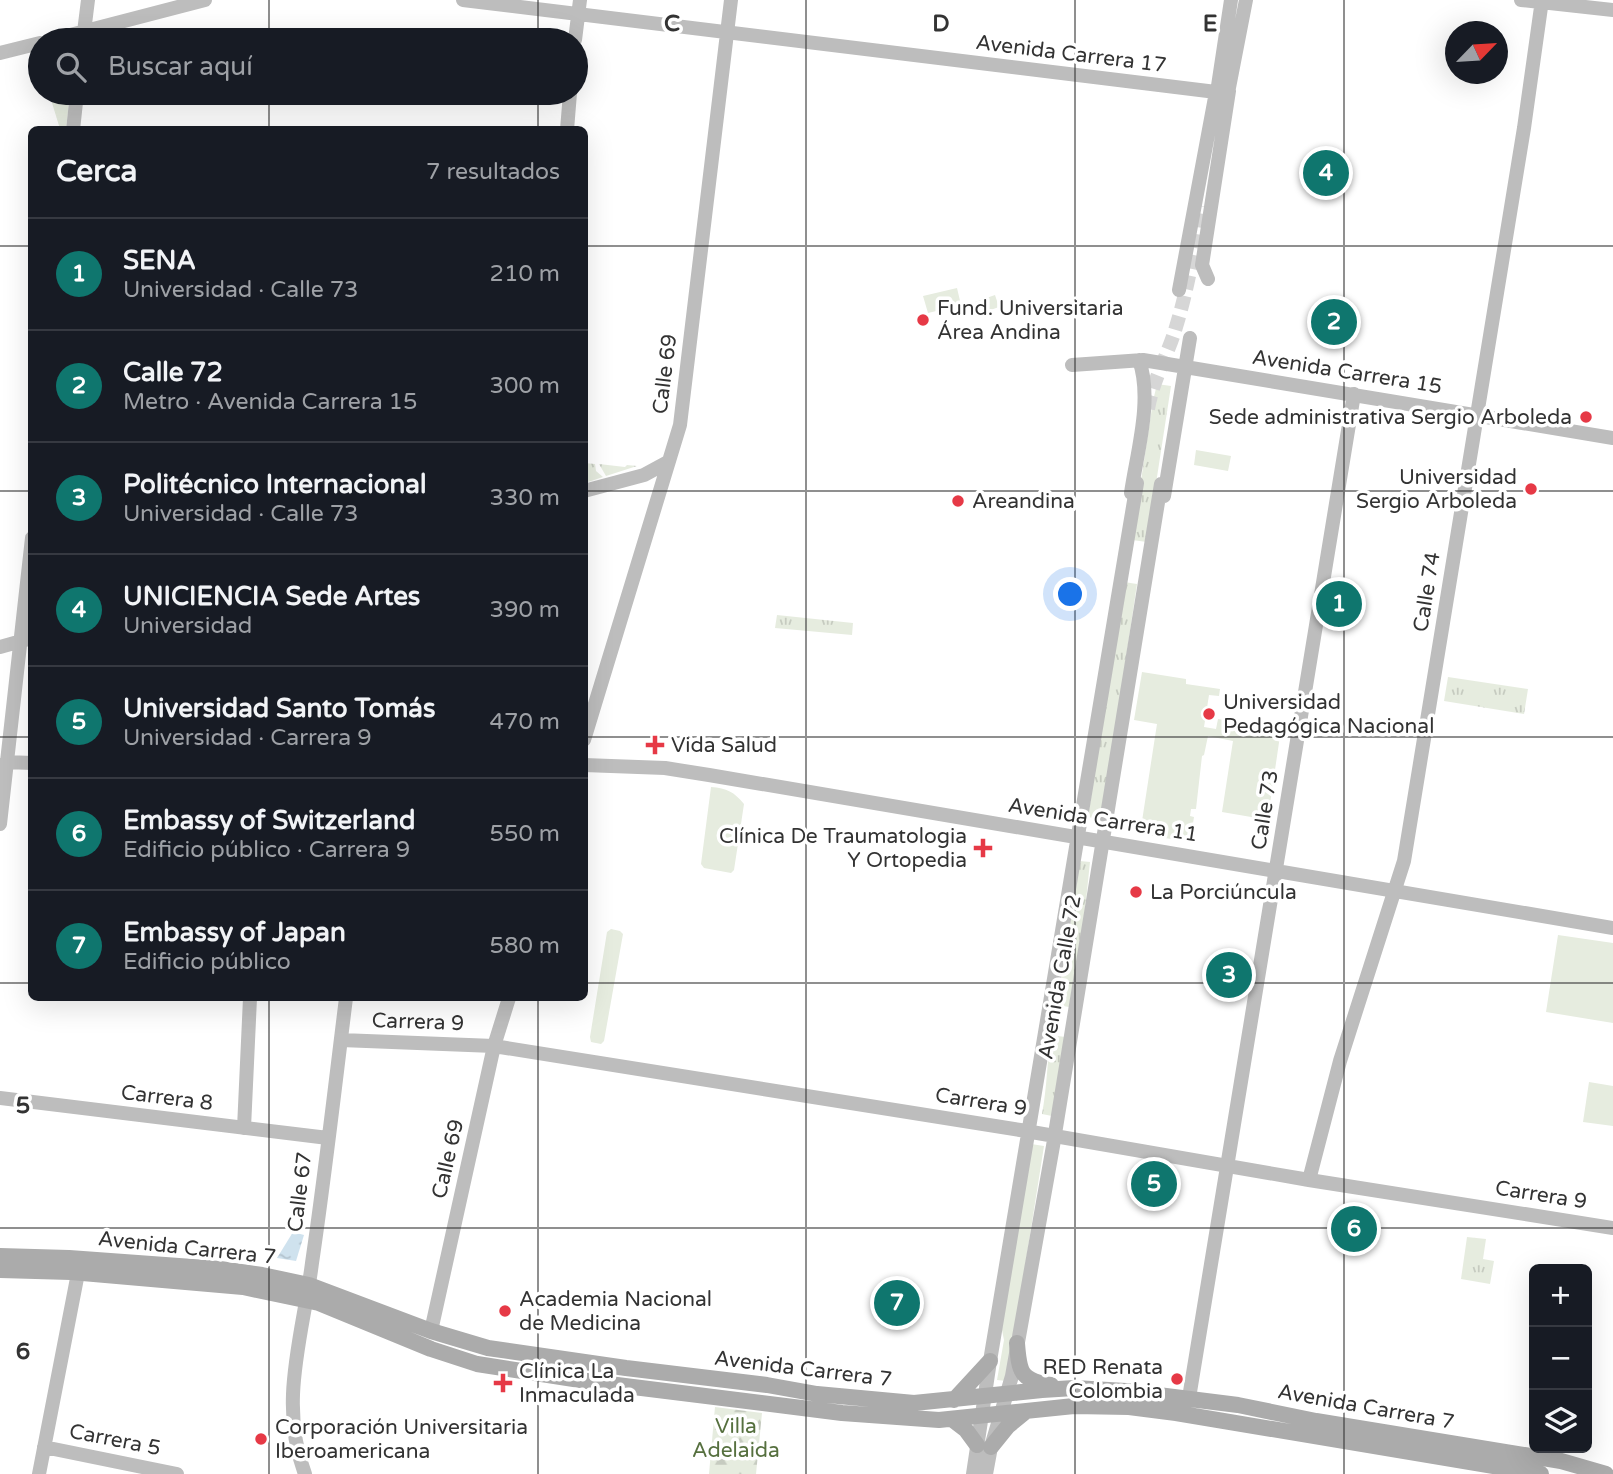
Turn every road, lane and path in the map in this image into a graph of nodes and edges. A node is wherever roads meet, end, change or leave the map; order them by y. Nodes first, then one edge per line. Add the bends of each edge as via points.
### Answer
1 (88, 0) edge
2 (205, 0) edge
3 (463, 0) edge
4 (731, 0) edge
5 (1231, 0) edge
6 (1246, 0) edge
7 (1521, 0) edge
8 (1541, 1) edge
9 (579, 7) edge
10 (1613, 10) edge
11 (85, 28) edge
12 (111, 28) edge
13 (576, 28) edge
14 (727, 34) junction
15 (28, 46) edge
16 (0, 53) edge
17 (1223, 92) junction
18 (76, 105) edge
19 (569, 105) edge
20 (73, 126) edge
21 (567, 126) edge
22 (1209, 178) dead end
23 (1208, 279) dead end
24 (1179, 290) dead end
25 (1190, 338) dead end
26 (1139, 360) junction
27 (1072, 365) dead end
28 (1185, 366) junction
29 (1353, 394) junction
30 (1478, 415) junction
31 (1613, 438) edge
32 (668, 462) junction
33 (1137, 483) dead end
34 (1161, 484) dead end
35 (588, 490) edge
36 (1123, 562) junction
37 (1149, 566) junction
38 (28, 596) edge
39 (25, 640) edge
40 (0, 647) edge
41 (588, 727) edge
42 (6, 762) junction
43 (28, 763) edge
44 (588, 765) edge
45 (0, 824) edge
46 (1078, 838) junction
47 (1104, 842) junction
48 (1277, 870) junction
49 (1396, 892) junction
50 (1613, 928) edge
51 (250, 1001) edge
52 (346, 1001) edge
53 (508, 1001) edge
54 (341, 1040) junction
55 (494, 1046) junction
56 (0, 1098) edge
57 (244, 1128) junction
58 (1030, 1131) junction
59 (1055, 1135) junction
60 (328, 1138) junction
61 (1227, 1165) junction
62 (1308, 1180) junction
63 (1613, 1228) edge
64 (0, 1256) edge
65 (0, 1270) edge
66 (78, 1273) junction
67 (308, 1292) junction
68 (430, 1331) junction
69 (1017, 1343) junction
70 (989, 1360) junction
71 (1074, 1388) junction
72 (1007, 1394) junction
73 (984, 1397) junction
74 (1189, 1398) junction
75 (954, 1400) junction
76 (1029, 1410) junction
77 (1001, 1414) junction
78 (981, 1416) junction
79 (953, 1420) junction
80 (984, 1446) junction
81 (44, 1447) junction
82 (39, 1474) edge
83 (177, 1474) edge
84 (305, 1474) edge
85 (973, 1474) edge
86 (986, 1474) edge
87 (1541, 1474) edge
88 (1606, 1474) edge

1 - 11 street
2 - 12 street
3 - 9 street, Avenida Carrera 17
4 - 14 street, Calle 69
5 - 17 street
6 - 17 street
7 - 8 street
8 - 10 street
8 - 30 street, Calle 74
9 - 13 street
9 - 14 street, Avenida Carrera 17
14 - 17 street, Avenida Carrera 17
14 - 32 street, Calle 69 via 682,417
15 - 16 street
17 - 22 street
17 - 23 street via 1202,265
17 - 24 street
18 - 20 street
19 - 21 street
25 - 28 street
26 - 27 street, Avenida Carrera 15
26 - 28 street, Avenida Carrera 15
26 - 36 street via 1146,394
28 - 29 street, Avenida Carrera 15
28 - 37 street
29 - 30 street, Avenida Carrera 15
29 - 48 street, Calle 73
30 - 31 street, Avenida Carrera 15
30 - 49 street, Calle 74
32 - 35 street via 644,475
32 - 41 street, Calle 69
33 - 36 street, Avenida Calle 72
34 - 37 street, Avenida Calle 72
36 - 46 street, Avenida Calle 72
37 - 47 street, Avenida Calle 72
38 - 39 street
39 - 40 street
39 - 42 street
42 - 43 street
42 - 45 street
44 - 46 street, Avenida Carrera 11 via 665,768
46 - 47 street, Avenida Carrera 11
46 - 58 street, Avenida Calle 72
47 - 48 street, Avenida Carrera 11
47 - 59 street, Avenida Calle 72
48 - 49 street, Avenida Carrera 11
48 - 61 street, Calle 73
49 - 50 street, Avenida Carrera 11
49 - 62 street, Calle 74 via 1340,1061
51 - 57 street
52 - 54 street, Calle 67
53 - 55 street, Calle 69
54 - 55 street, Carrera 9
54 - 60 street, Calle 67
55 - 58 street, Carrera 9
55 - 68 street, Calle 69
56 - 57 street, Carrera 8
57 - 60 street, Carrera 8
58 - 59 street, Carrera 9
58 - 70 street, Avenida Calle 72
59 - 61 street, Carrera 9
59 - 69 street, Avenida Calle 72
60 - 67 street, Calle 67
61 - 62 street, Carrera 9
61 - 74 street, Calle 73
62 - 63 street, Carrera 9
64 - 67 main road, Avenida Carrera 7 via 220,1269 262,1275
65 - 66 main road, Avenida Carrera 7
66 - 67 main road, Avenida Carrera 7
66 - 81 street
67 - 68 main road, Avenida Carrera 7
67 - 79 main road, Avenida Carrera 7 via 330,1307 477,1364 842,1413
67 - 84 street, Calle 67 via 291,1401
68 - 75 main road, Avenida Carrera 7 via 516,1352 817,1394 897,1403
69 - 71 main road via 1019,1366 1029,1379
69 - 72 street, Avenida Calle 72
70 - 73 street, Avenida Calle 72
70 - 75 main road
71 - 72 main road, Avenida Carrera 7
71 - 74 main road, Avenida Carrera 7
72 - 73 main road, Avenida Carrera 7
72 - 77 street, Avenida Calle 72
73 - 75 main road, Avenida Carrera 7
73 - 78 street, Avenida Calle 72
74 - 88 main road, Avenida Carrera 7 via 1561,1461
76 - 77 main road, Avenida Carrera 7
76 - 80 main road
76 - 87 main road, Avenida Carrera 7 via 1104,1406 1176,1413
77 - 78 main road, Avenida Carrera 7
77 - 80 street, Avenida Calle 72
78 - 79 main road, Avenida Carrera 7
78 - 80 street, Avenida Calle 72
79 - 80 main road
80 - 85 street, Avenida Calle 72
80 - 86 street, Avenida Calle 72
81 - 82 street
81 - 83 street, Carrera 5

